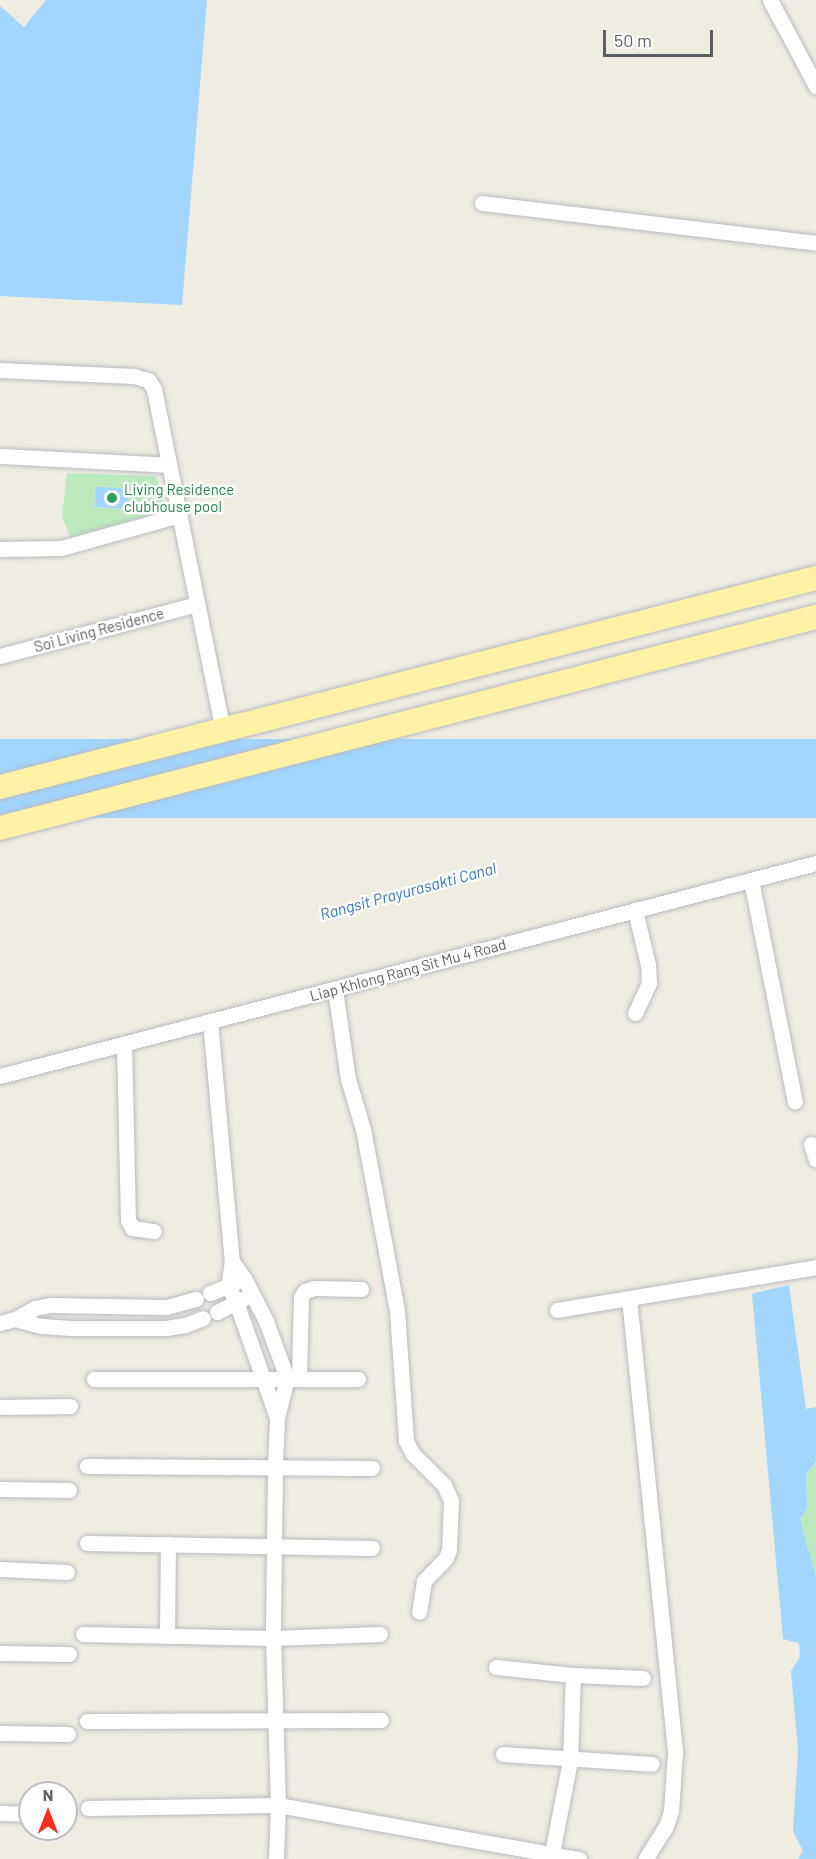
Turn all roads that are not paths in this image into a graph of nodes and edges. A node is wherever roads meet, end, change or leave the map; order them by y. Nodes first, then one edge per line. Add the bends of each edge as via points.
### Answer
1 (770, 0) edge
2 (816, 86) edge
3 (482, 203) dead end
4 (816, 243) edge
5 (0, 370) edge
6 (0, 456) edge
7 (169, 465) junction
8 (180, 515) junction
9 (0, 549) edge
10 (816, 578) edge
11 (197, 604) junction
12 (816, 617) edge
13 (0, 656) edge
14 (223, 730) junction
15 (190, 739) junction
16 (199, 777) junction
17 (0, 787) edge
18 (0, 828) edge
19 (816, 863) edge
20 (750, 880) junction
21 (635, 910) junction
22 (335, 989) junction
23 (635, 1013) dead end
24 (210, 1021) junction
25 (124, 1044) junction
26 (0, 1076) edge
27 (795, 1102) dead end
28 (154, 1231) dead end
29 (232, 1261) junction
30 (816, 1267) edge
31 (244, 1278) junction
32 (228, 1286) junction
33 (361, 1289) dead end
34 (252, 1294) junction
35 (629, 1298) junction
36 (236, 1302) junction
37 (556, 1310) dead end
38 (8, 1321) edge
39 (263, 1377) junction
40 (293, 1378) junction
41 (94, 1379) dead end
42 (358, 1379) dead end
43 (70, 1406) dead end
44 (0, 1407) edge
45 (277, 1418) junction
46 (87, 1466) dead end
47 (275, 1466) junction
48 (372, 1468) dead end
49 (0, 1489) edge
50 (69, 1490) dead end
51 (87, 1543) dead end
52 (168, 1544) junction
53 (274, 1546) junction
54 (372, 1548) dead end
55 (0, 1569) edge
56 (67, 1572) dead end
57 (419, 1612) dead end
58 (83, 1634) dead end
59 (380, 1634) dead end
60 (167, 1635) junction
61 (273, 1638) junction
62 (0, 1653) edge
63 (69, 1654) dead end
64 (496, 1667) dead end
65 (573, 1675) junction
66 (643, 1678) dead end
67 (87, 1720) dead end
68 (381, 1720) dead end
69 (274, 1722) junction
70 (0, 1733) edge
71 (68, 1734) dead end
72 (503, 1754) dead end
73 (570, 1760) junction
74 (652, 1764) dead end
75 (278, 1805) junction
76 (88, 1808) dead end
77 (0, 1813) edge
78 (18, 1814) edge
79 (498, 1851) edge
80 (552, 1853) junction
81 (276, 1859) edge
82 (579, 1859) edge
83 (645, 1859) edge

1 - 2 street
3 - 4 street
5 - 7 street via 134,376 148,380 154,389
6 - 7 street
7 - 8 street
8 - 9 street via 61,548
8 - 11 street
10 - 14 main road
11 - 13 street, Soi Living Residence
11 - 14 street
12 - 16 main road
14 - 15 main road
15 - 16 main road
15 - 17 main road
16 - 18 main road
19 - 20 street, Liap Khlong Rang Sit Mu 4 Road
20 - 21 street, Liap Khlong Rang Sit Mu 4 Road
20 - 27 street
21 - 22 street, Liap Khlong Rang Sit Mu 4 Road
21 - 23 street via 649,983
22 - 24 street, Liap Khlong Rang Sit Mu 4 Road
22 - 57 street via 346,1070 363,1129 397,1311 406,1442 444,1485 452,1501 449,1550 424,1581
24 - 25 street, Liap Khlong Rang Sit Mu 4 Road
24 - 29 street
25 - 26 street, Liap Khlong Rang Sit Mu 4 Road
25 - 28 street via 128,1220 132,1228
29 - 31 street
29 - 32 street
30 - 35 street
31 - 32 street
31 - 34 street
32 - 36 street
32 - 38 street via 166,1307 51,1305
33 - 40 street via 305,1291 301,1297
34 - 36 street
34 - 40 street
35 - 37 street
35 - 83 street via 675,1753 671,1811
36 - 38 street via 185,1325 166,1328 42,1326
36 - 39 street
39 - 40 street
39 - 41 street
39 - 45 street
40 - 42 street
40 - 45 street
43 - 44 street
45 - 47 street
46 - 47 street
47 - 48 street
47 - 53 street
49 - 50 street
51 - 52 street
52 - 53 street
52 - 60 street
53 - 54 street
53 - 61 street
55 - 56 street
58 - 60 street
59 - 61 street
60 - 61 street
61 - 69 street
62 - 63 street
64 - 65 street
65 - 66 street
65 - 73 street
67 - 69 street
68 - 69 street
69 - 75 street
70 - 71 street
72 - 73 street
73 - 74 street
73 - 80 street
75 - 76 street
75 - 79 street
75 - 81 street
77 - 78 street
79 - 80 street
80 - 82 street

